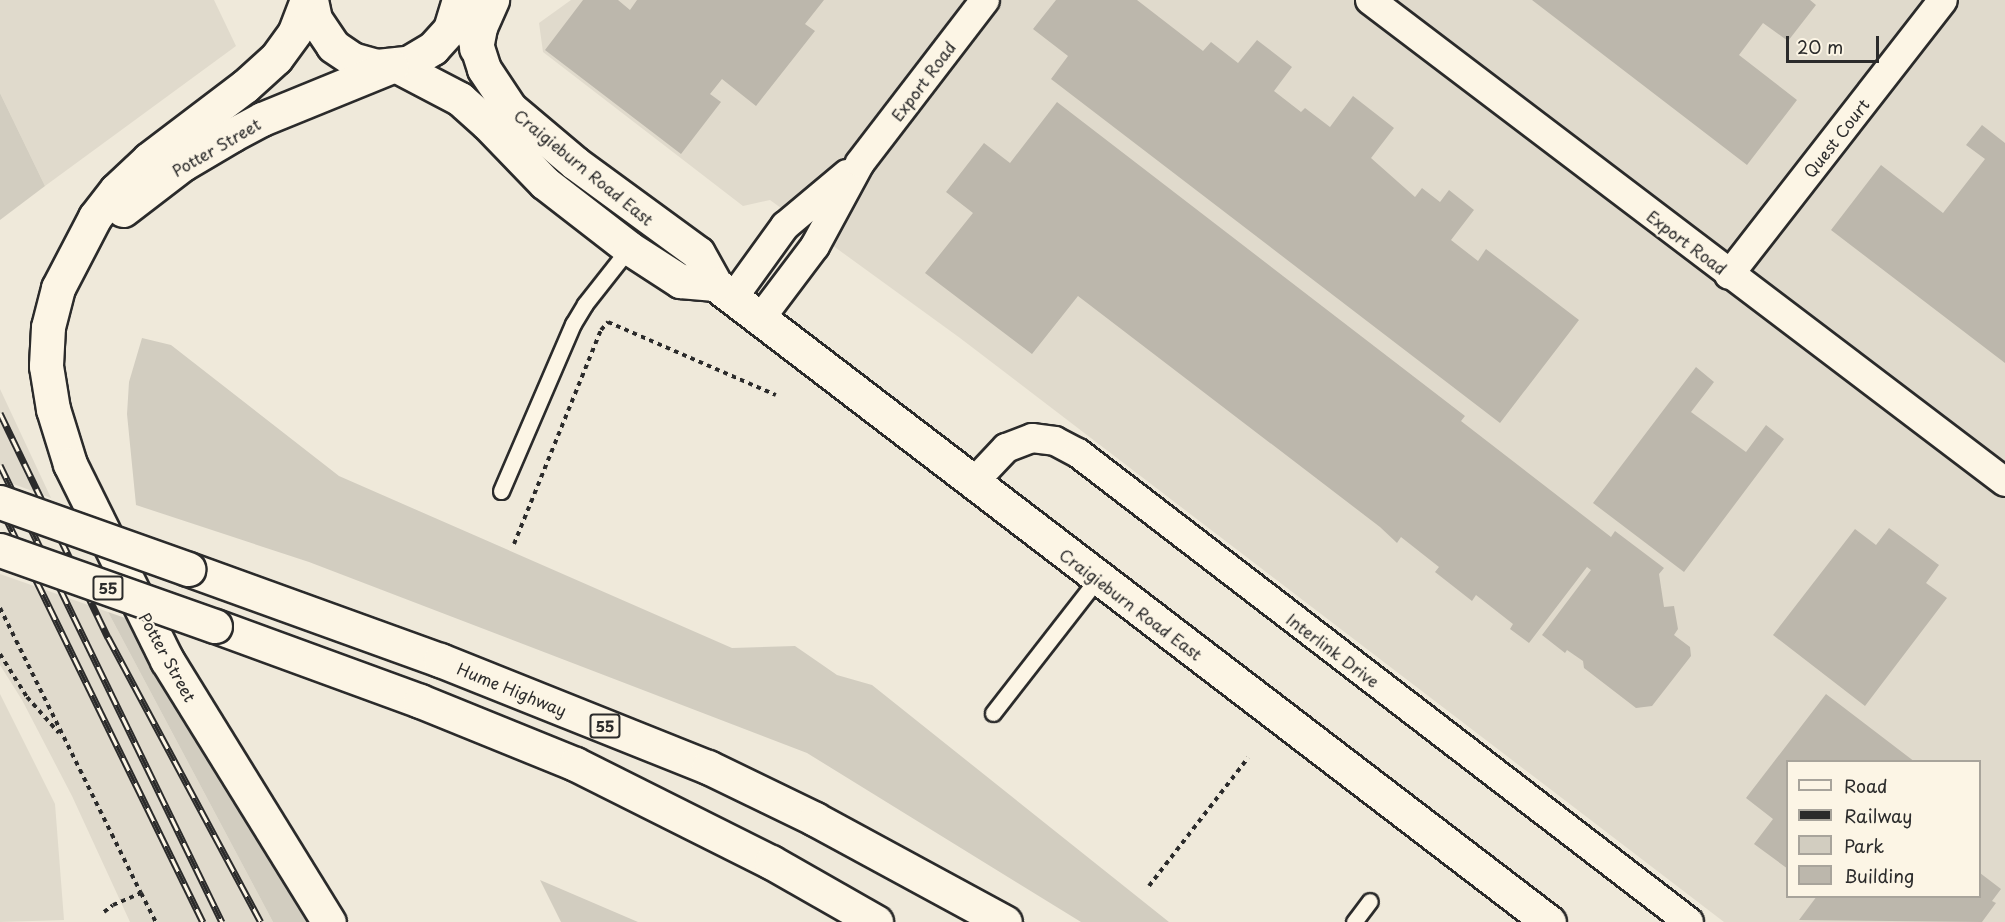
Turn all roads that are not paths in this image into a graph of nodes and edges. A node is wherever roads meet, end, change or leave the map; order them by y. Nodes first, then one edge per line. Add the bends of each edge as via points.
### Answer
1 (309, 0) edge
2 (461, 0) edge
3 (492, 0) edge
4 (985, 0) edge
5 (1370, 0) edge
6 (1943, 0) edge
7 (476, 48) junction
8 (394, 66) junction
9 (860, 163) junction
10 (628, 248) junction
11 (66, 269) junction
12 (1730, 275) junction
13 (724, 291) junction
14 (760, 319) junction
15 (2005, 482) edge
16 (973, 483) junction
17 (501, 491) dead end
18 (0, 502) edge
19 (0, 550) edge
20 (1098, 579) junction
21 (993, 714) dead end
22 (1370, 901) dead end
23 (329, 922) edge
24 (876, 922) edge
25 (1005, 922) edge
26 (1354, 922) edge
27 (1549, 922) edge
28 (1689, 922) edge

1 - 8 main road via 315,19 333,46 361,63
1 - 11 main road, Potter Street via 284,50 245,86 130,176 95,217
2 - 7 main road, Craigieburn Road East
2 - 8 main road, Potter Street via 443,38 417,60
3 - 7 main road
4 - 9 street, Export Road
5 - 12 street, Export Road
6 - 12 street, Quest Court
7 - 13 main road, Craigieburn Road East via 490,79 516,113 575,163 698,254
8 - 10 main road, Craigieburn Road East via 460,99 551,189
8 - 11 main road, Potter Street via 262,119 208,148 122,210
9 - 13 street, Export Road via 785,226
9 - 14 street, Export Road via 815,246
10 - 13 main road, Craigieburn Road East via 680,281
10 - 17 lane via 573,324
11 - 23 main road, Potter Street via 48,327 46,366 52,409 70,464 167,660
12 - 15 street, Export Road
13 - 14 main road, Craigieburn Road East
14 - 16 main road, Craigieburn Road East
16 - 20 main road, Craigieburn Road East
16 - 28 street, Interlink Drive via 1006,448 1032,438 1055,441 1078,453
18 - 25 main road, Hume Highway / 55, bridge via 440,660 708,767
19 - 24 main road, 55, bridge via 420,701 575,764 771,861
20 - 21 lane
20 - 27 main road, Craigieburn Road East
22 - 26 lane

